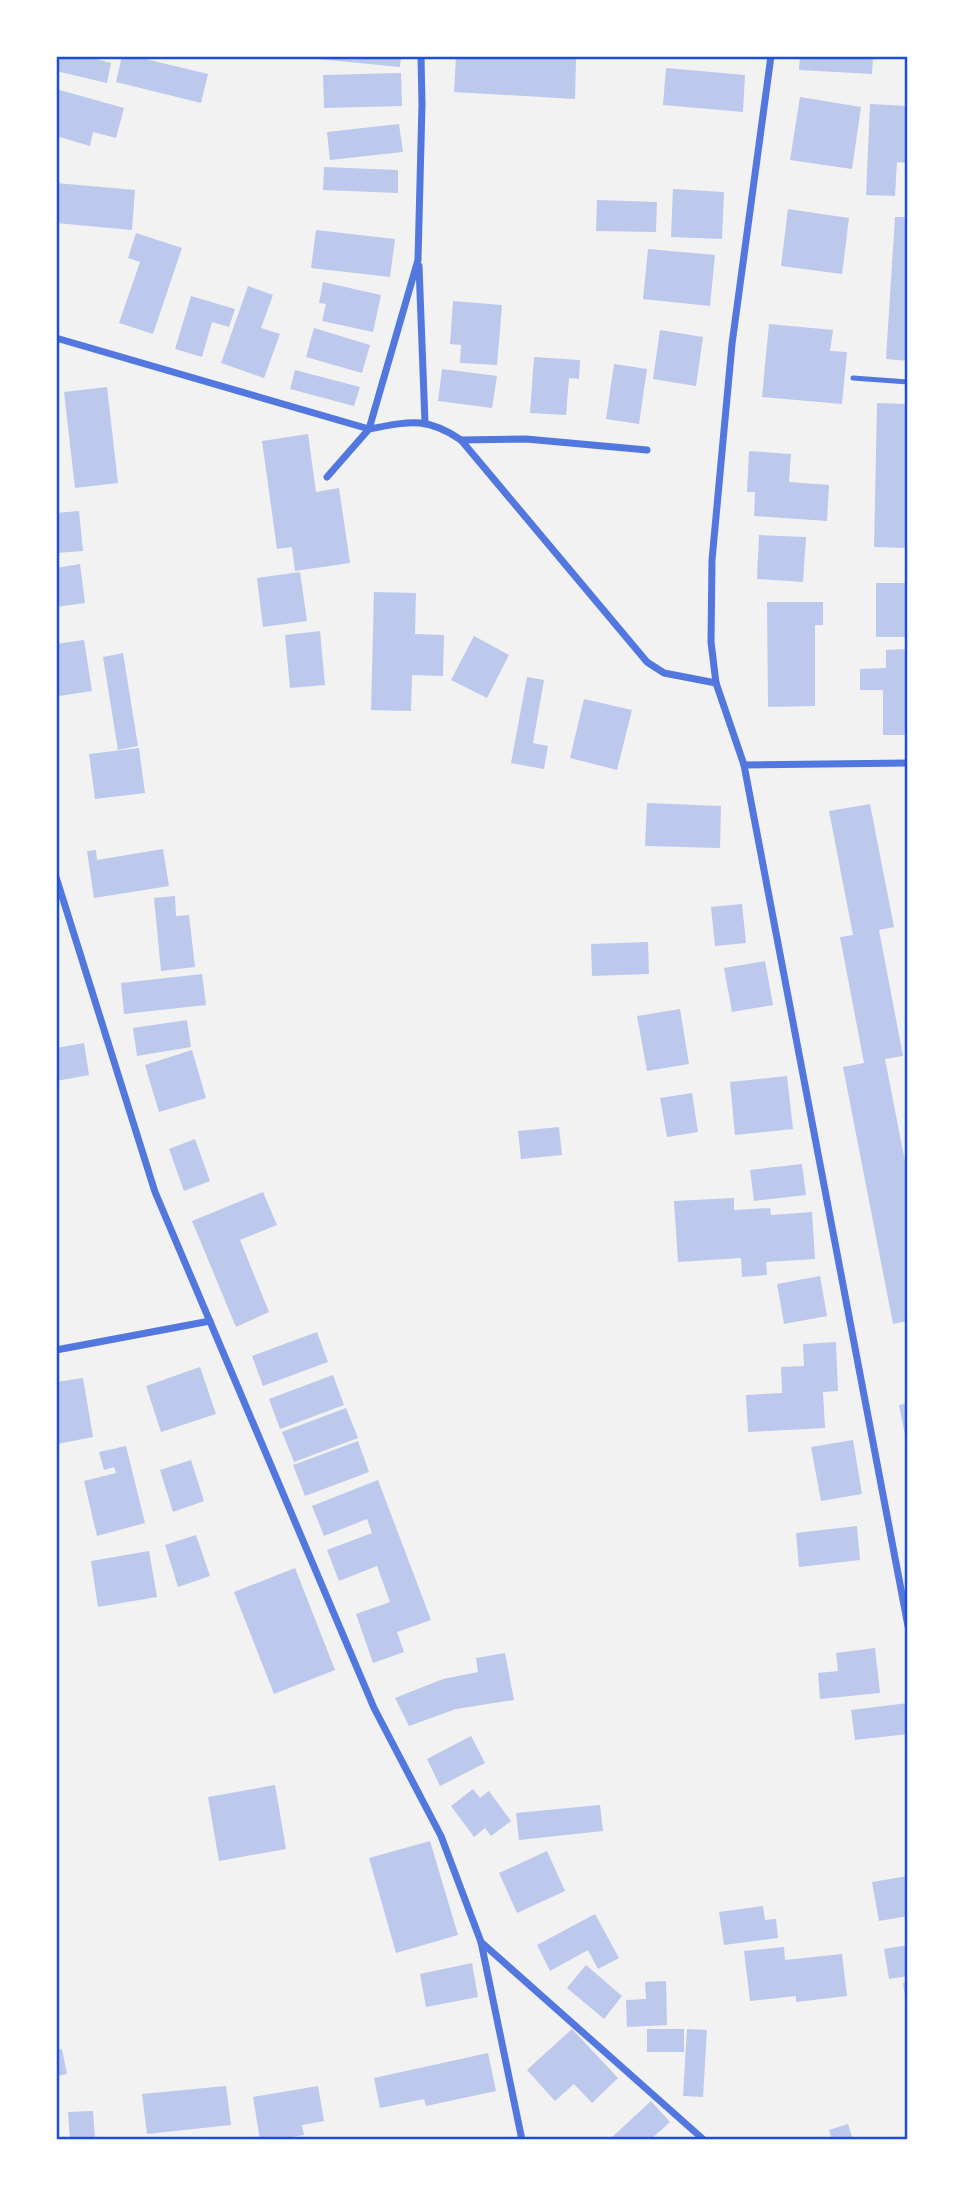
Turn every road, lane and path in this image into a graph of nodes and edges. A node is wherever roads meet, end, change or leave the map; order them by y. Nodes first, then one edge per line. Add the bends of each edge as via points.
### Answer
1 (421, 56) edge
2 (771, 56) edge
3 (418, 260) junction
4 (56, 338) edge
5 (853, 378) dead end
6 (908, 382) edge
7 (425, 423) junction
8 (369, 429) junction
9 (461, 440) junction
10 (647, 450) dead end
11 (327, 477) dead end
12 (716, 683) junction
13 (908, 763) edge
14 (744, 765) junction
15 (56, 877) edge
16 (210, 1321) junction
17 (56, 1350) edge
18 (908, 1626) edge
19 (481, 1942) junction
20 (522, 2140) edge
21 (704, 2140) edge

1 - 3 street
2 - 12 street via 732,344 712,560 711,642
3 - 7 street
3 - 8 street
4 - 8 street
5 - 6 lane
7 - 8 street
7 - 9 street
8 - 11 street
9 - 10 street via 526,439
9 - 12 street via 647,662 664,673
12 - 14 street
13 - 14 street
14 - 18 street
15 - 16 street via 155,1192
16 - 17 street
16 - 19 street via 374,1708 441,1836
19 - 20 street
19 - 21 street

